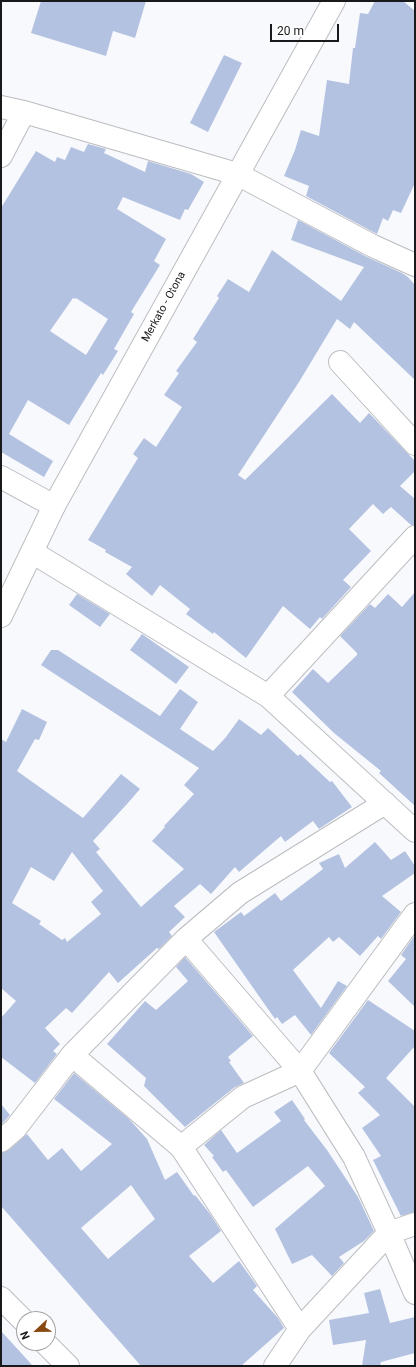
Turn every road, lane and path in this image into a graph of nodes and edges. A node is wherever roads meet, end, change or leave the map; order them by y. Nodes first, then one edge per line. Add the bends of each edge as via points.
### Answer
1 (334, 1) edge
2 (1, 107) edge
3 (24, 112) junction
4 (1, 156) edge
5 (237, 174) junction
6 (415, 266) edge
7 (340, 362) dead end
8 (415, 444) edge
9 (1, 478) edge
10 (54, 506) junction
11 (415, 537) edge
12 (32, 552) junction
13 (1, 616) edge
14 (268, 696) junction
15 (385, 803) junction
16 (415, 830) edge
17 (415, 914) edge
18 (186, 939) junction
19 (72, 1055) junction
20 (300, 1071) junction
21 (1, 1141) edge
22 (181, 1147) junction
23 (415, 1224) edge
24 (390, 1233) junction
25 (415, 1293) edge
26 (1, 1298) edge
27 (16, 1313) edge
28 (300, 1329) junction
29 (54, 1351) edge
30 (68, 1366) edge
31 (275, 1366) edge

1 - 5 street, Merkato - Otona
2 - 3 street
3 - 4 street
3 - 5 street
5 - 6 street
5 - 10 street, Merkato - Otona
7 - 8 street
9 - 10 street
10 - 12 street, Merkato - Otona
11 - 14 street
12 - 13 street, Merkato - Otona
12 - 14 street
14 - 15 street
15 - 16 street
15 - 18 street via 240,893
17 - 20 street
18 - 19 street
18 - 20 street
19 - 21 street via 15,1129
19 - 22 street
20 - 22 street via 244,1097
20 - 24 street via 354,1157
22 - 28 street
23 - 24 street
24 - 25 street
24 - 28 street
26 - 27 street
28 - 31 street
29 - 30 street

